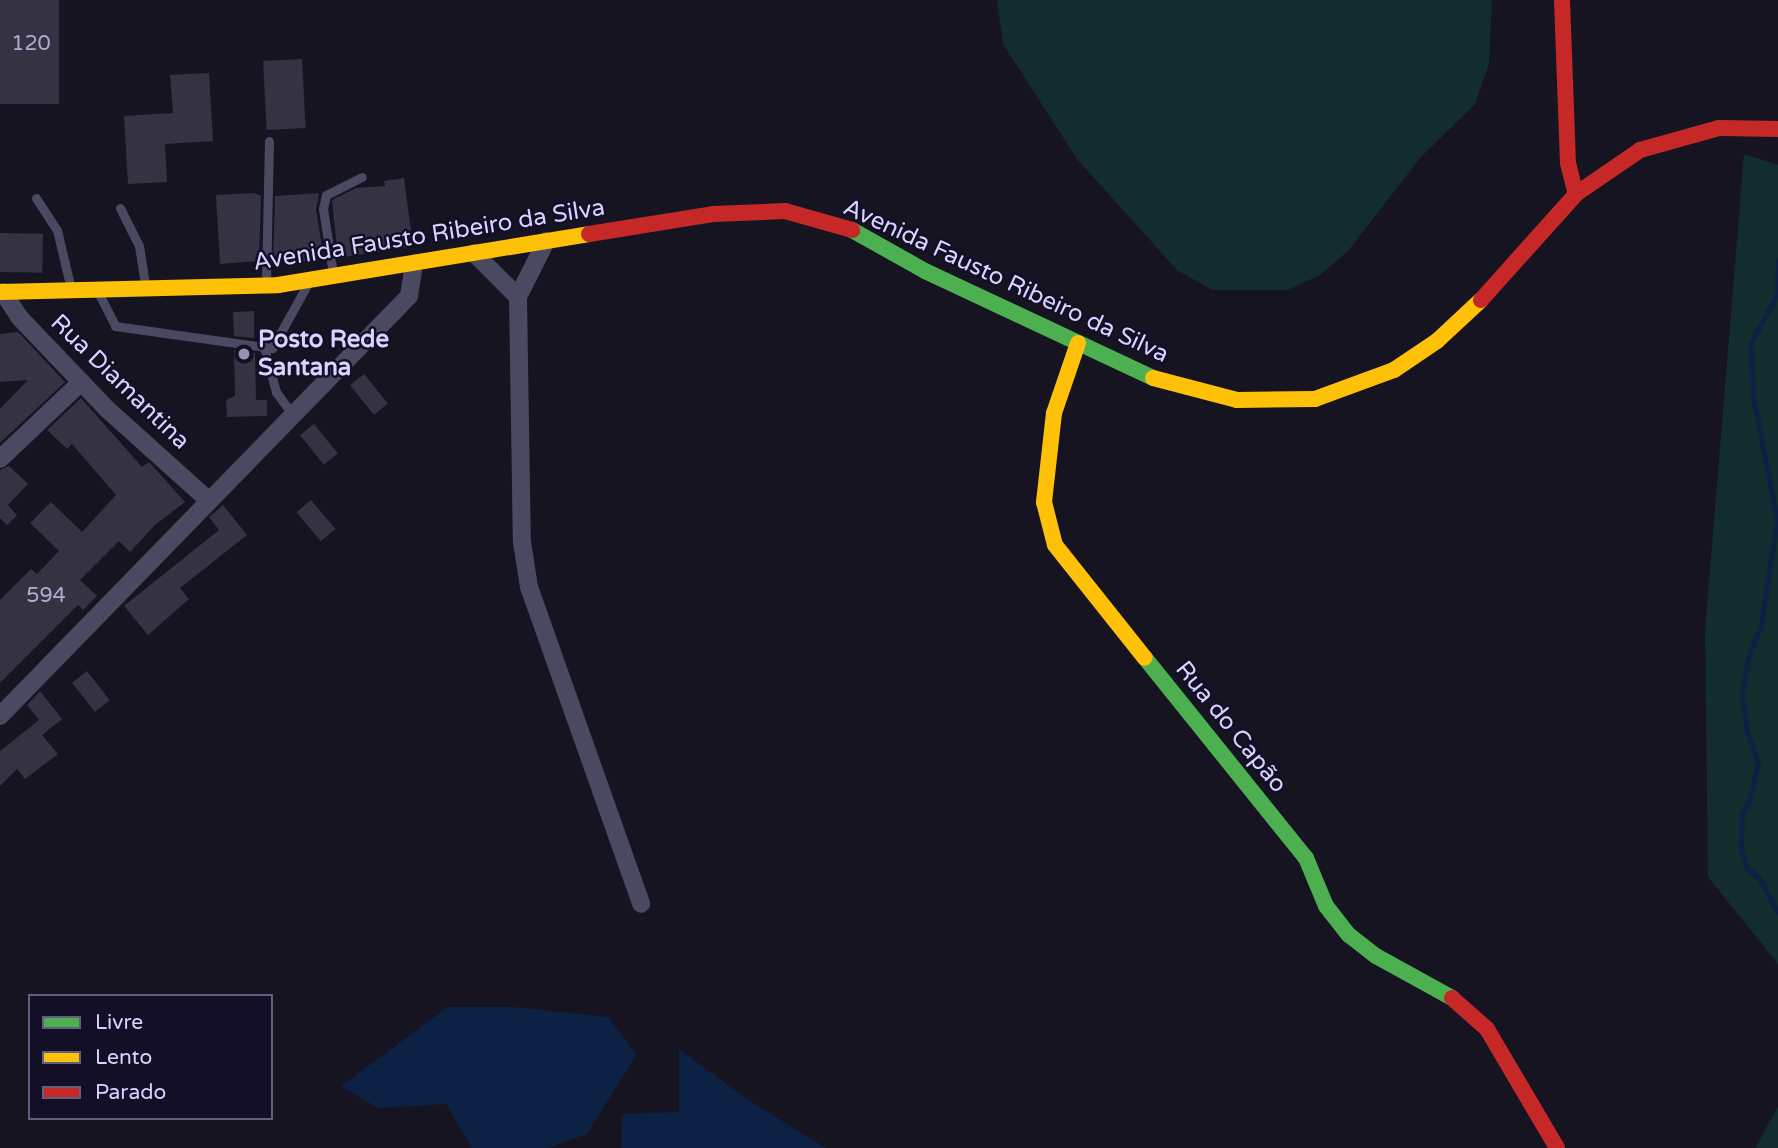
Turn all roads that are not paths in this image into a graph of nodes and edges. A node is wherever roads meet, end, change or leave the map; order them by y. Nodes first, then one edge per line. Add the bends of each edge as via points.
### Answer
1 (1562, 0) edge
2 (1778, 129) edge
3 (269, 141) dead end
4 (362, 177) dead end
5 (1576, 194) junction
6 (36, 198) dead end
7 (120, 208) dead end
8 (546, 241) junction
9 (474, 253) junction
10 (414, 263) junction
11 (333, 276) junction
12 (309, 280) junction
13 (266, 285) junction
14 (145, 288) junction
15 (70, 290) junction
16 (97, 290) junction
17 (1, 292) edge
18 (518, 297) junction
19 (1078, 343) junction
20 (264, 347) junction
21 (81, 382) junction
22 (293, 415) junction
23 (0, 460) edge
24 (209, 501) junction
25 (0, 716) edge
26 (642, 904) dead end
27 (1557, 1148) edge

1 - 5 main road via 1568,163
2 - 5 main road, Avenida Fausto Ribeiro da Silva via 1719,128 1677,137 1640,150
3 - 13 lane
4 - 11 lane via 337,185 326,195 323,209
5 - 19 main road, Avenida Fausto Ribeiro da Silva via 1476,305 1437,341 1394,370 1315,399 1237,400 1157,380
6 - 15 lane via 58,230
7 - 14 lane via 142,255
8 - 9 main road, Avenida Fausto Ribeiro da Silva
8 - 18 street
8 - 19 main road, Avenida Fausto Ribeiro da Silva via 714,214 785,211 853,230 925,271
9 - 10 main road, Avenida Fausto Ribeiro da Silva
9 - 18 street
10 - 11 main road, Avenida Fausto Ribeiro da Silva
10 - 22 street via 410,296
11 - 12 main road, Avenida Fausto Ribeiro da Silva
12 - 13 main road, Avenida Fausto Ribeiro da Silva
12 - 20 lane via 272,348
13 - 14 main road, Avenida Fausto Ribeiro da Silva
14 - 16 main road, Avenida Fausto Ribeiro da Silva
15 - 16 main road, Avenida Fausto Ribeiro da Silva
15 - 17 main road, Avenida Fausto Ribeiro da Silva
16 - 20 lane via 115,326
17 - 21 street, Rua Diamantina
18 - 26 street via 522,542 529,587
19 - 27 main road, Rua do Capão via 1054,413 1044,502 1055,545 1306,858 1326,905 1349,935 1376,956 1461,1003 1487,1029
20 - 22 lane via 276,392
21 - 23 street
21 - 24 street, Rua Diamantina
22 - 24 street
24 - 25 street

